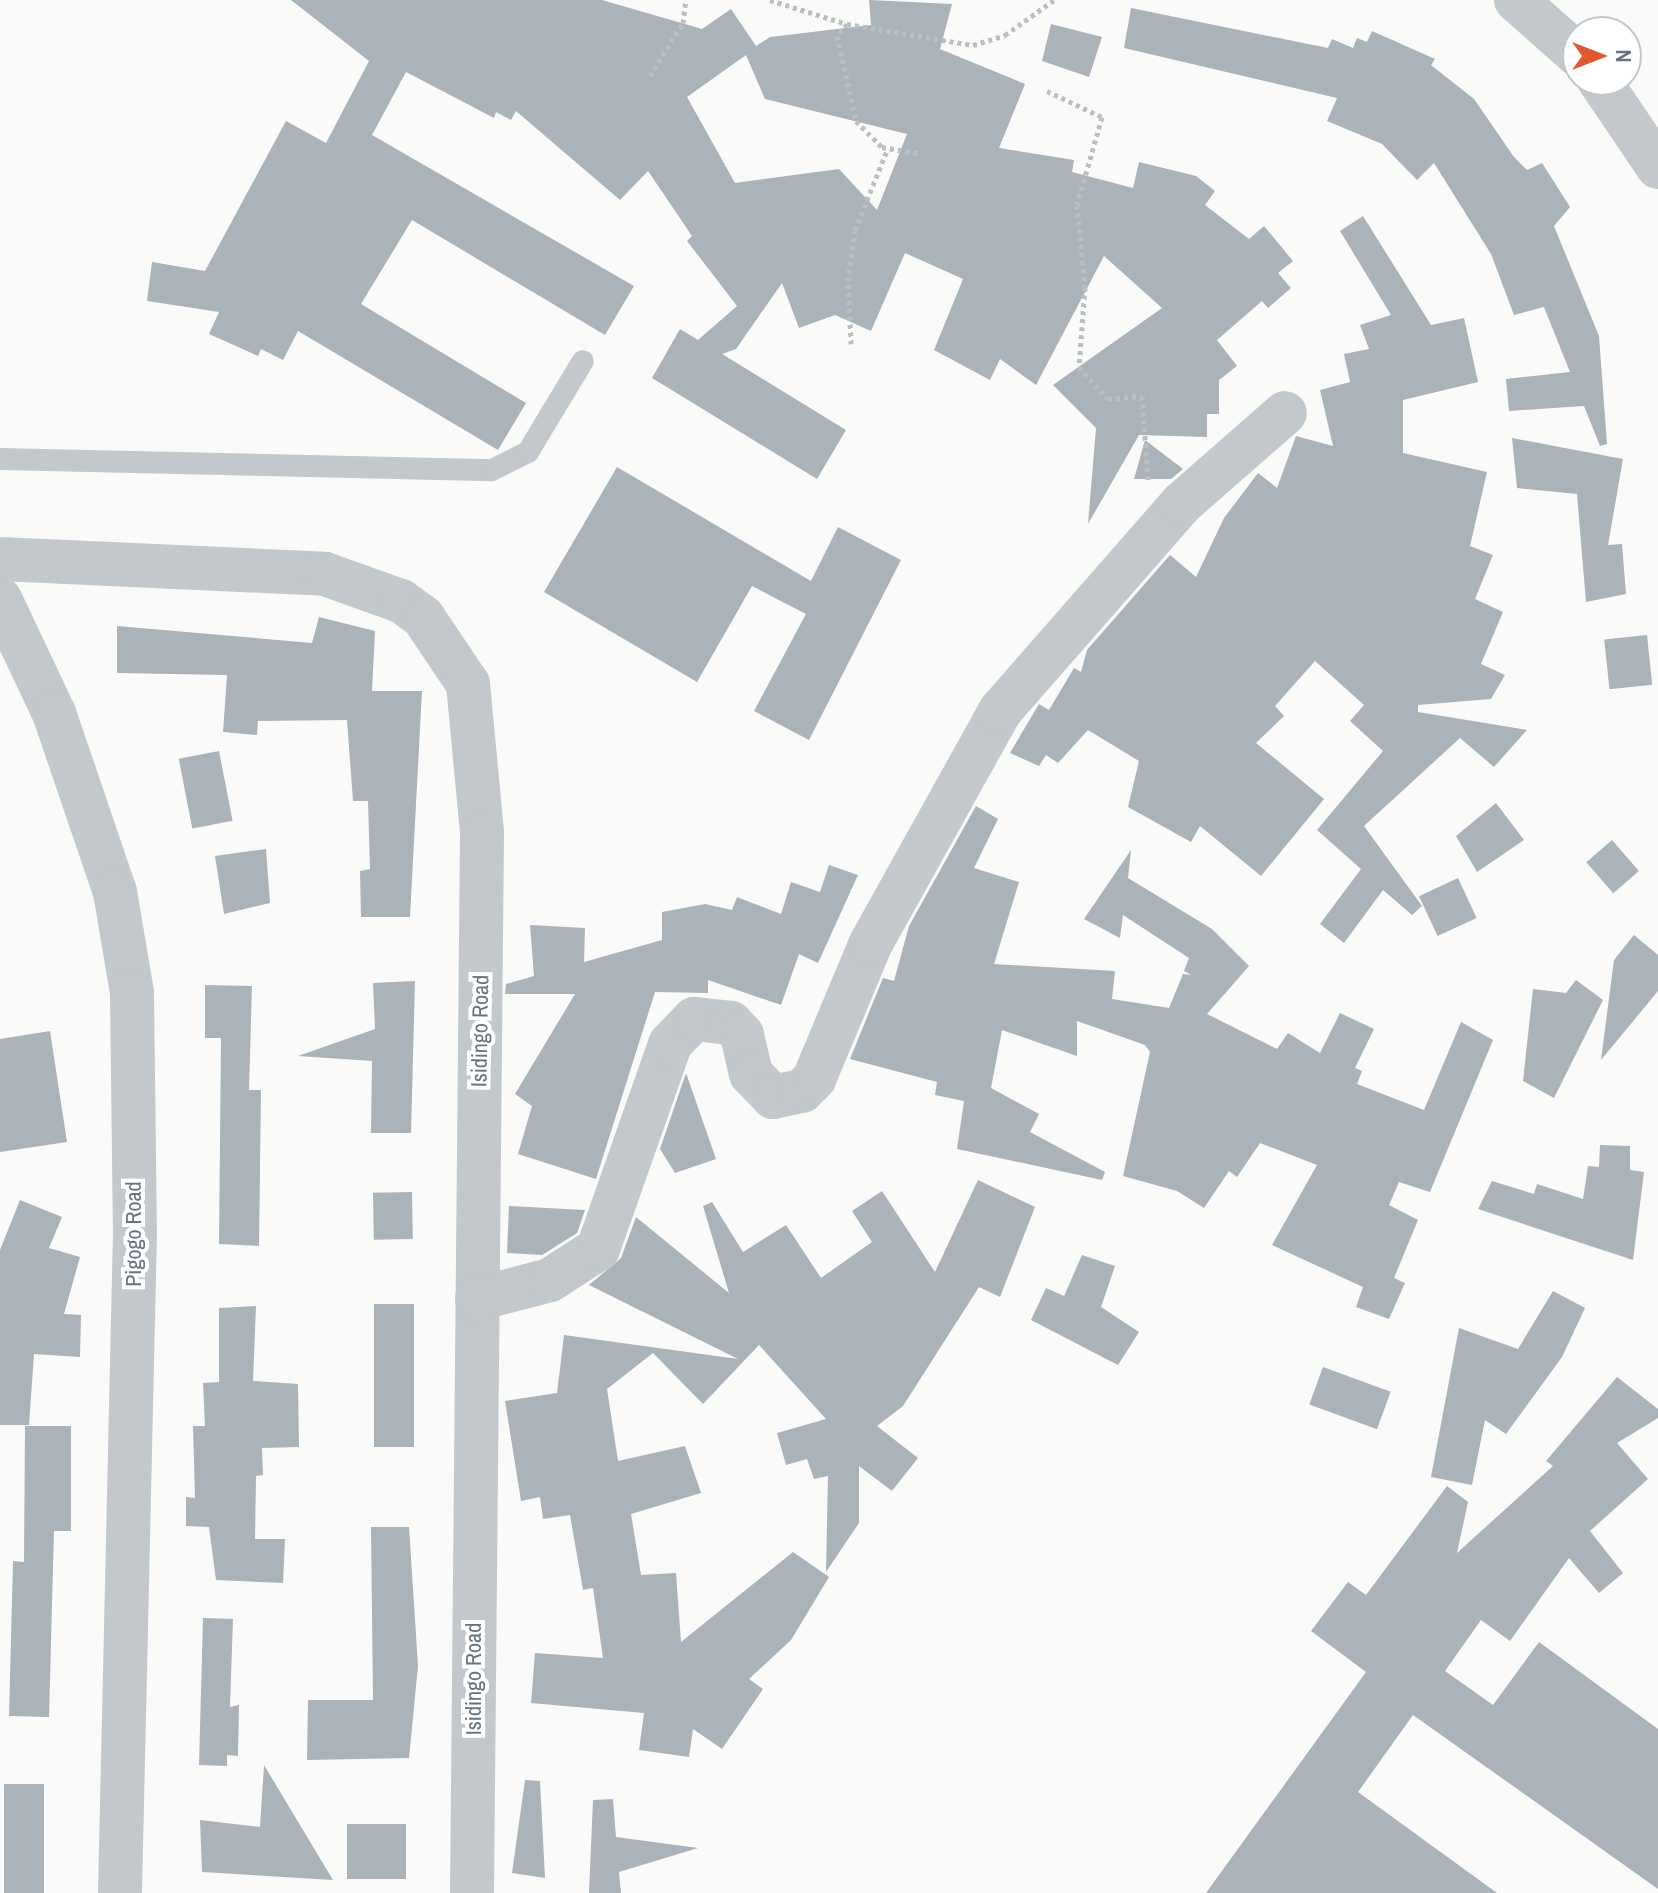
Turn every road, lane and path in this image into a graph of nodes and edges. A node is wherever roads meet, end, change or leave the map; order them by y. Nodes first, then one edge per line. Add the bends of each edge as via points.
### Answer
1 (686, 0) edge
2 (770, 0) edge
3 (1054, 0) edge
4 (1516, 0) edge
5 (847, 24) junction
6 (1562, 41) edge
7 (650, 76) dead end
8 (1047, 91) dead end
9 (1610, 96) edge
10 (888, 148) junction
11 (920, 154) dead end
12 (1658, 167) edge
13 (851, 344) dead end
14 (583, 361) dead end
15 (1285, 413) dead end
16 (0, 459) edge
17 (1142, 548) junction
18 (0, 559) edge
19 (0, 599) edge
20 (477, 1299) junction
21 (120, 1893) edge
22 (472, 1893) edge

1 - 7 path via 683,23
2 - 5 path
3 - 5 path via 1005,35 973,45
4 - 6 street
5 - 10 path via 837,36 856,121
8 - 17 path via 1102,117 1077,205 1085,287 1079,367 1108,399 1142,396 1149,490
9 - 12 street
10 - 11 path
10 - 13 path via 855,230 848,281
14 - 16 lane via 528,452 492,470
15 - 17 street
17 - 20 street via 1000,711 871,943 814,1079 802,1091 773,1097 751,1074 742,1035 731,1023 694,1019 670,1044 598,1249 550,1280
18 - 20 street, Isidingo Road via 325,574 401,601 456,659 477,732 482,833
19 - 21 street, Pigogo Road via 54,713 115,892 132,993 135,1247
20 - 22 street, Isidingo Road

